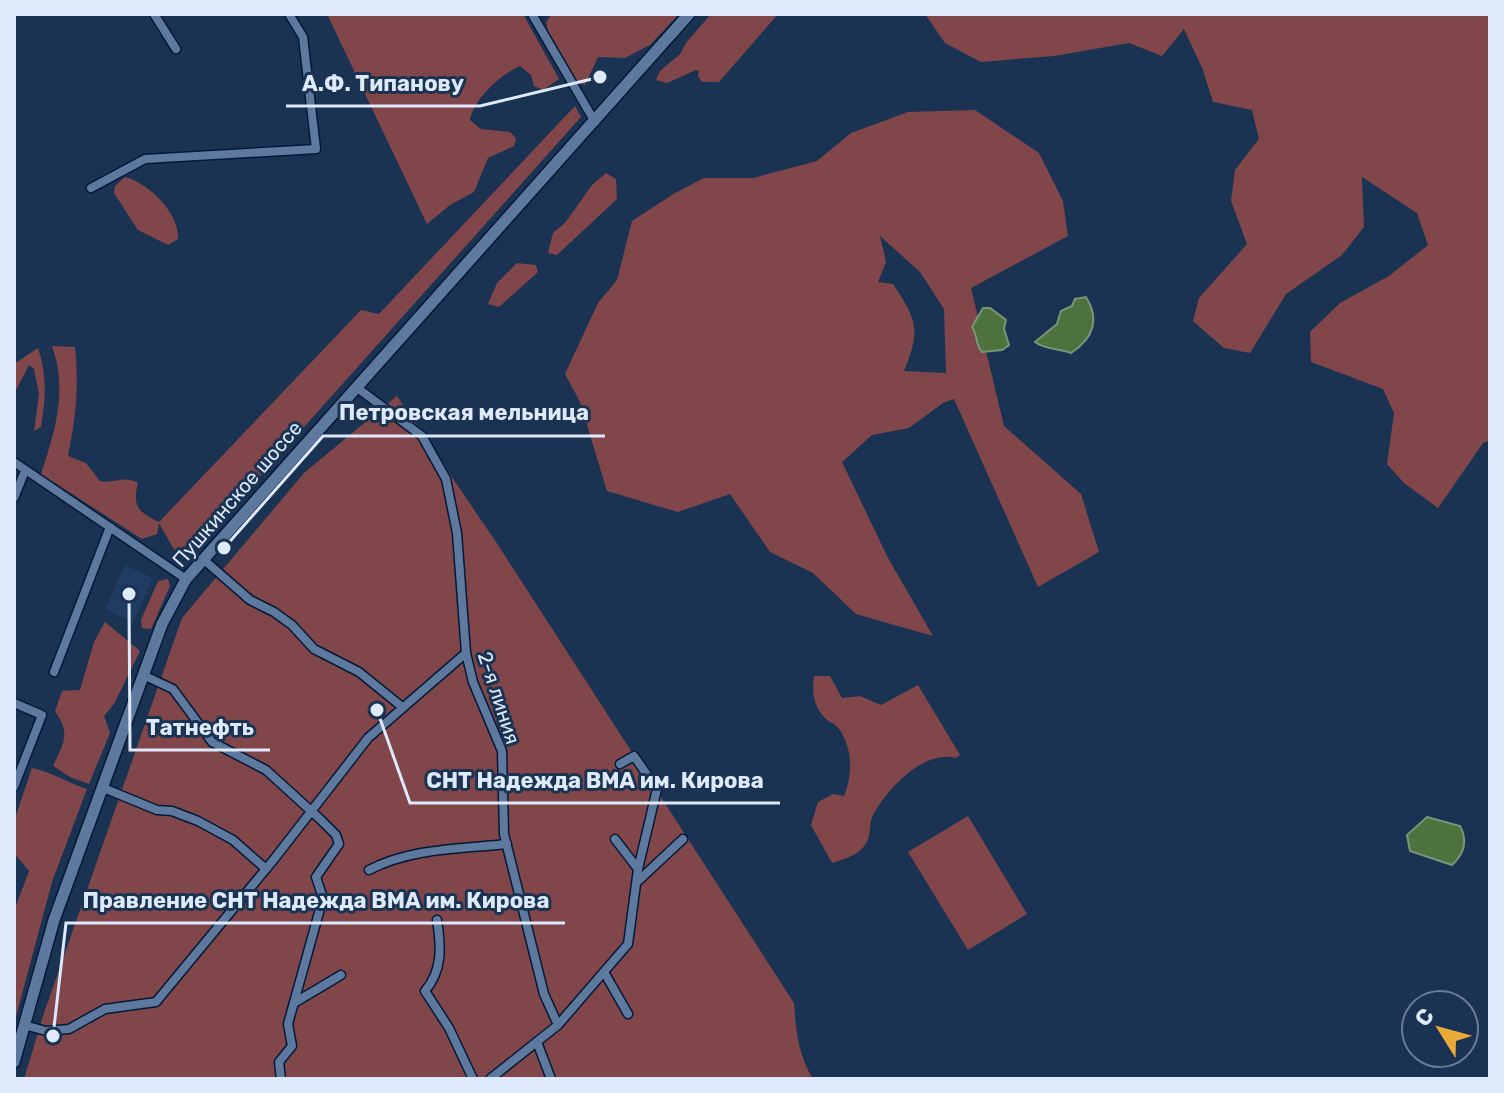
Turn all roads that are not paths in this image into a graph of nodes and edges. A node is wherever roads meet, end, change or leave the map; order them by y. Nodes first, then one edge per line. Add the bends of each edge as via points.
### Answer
1 (154, 14) edge
2 (289, 14) edge
3 (532, 14) edge
4 (689, 14) edge
5 (176, 49) dead end
6 (595, 122) junction
7 (91, 188) dead end
8 (356, 387) junction
9 (14, 462) edge
10 (25, 471) junction
11 (14, 498) edge
12 (110, 527) junction
13 (203, 559) junction
14 (186, 579) junction
15 (466, 653) junction
16 (54, 672) dead end
17 (143, 675) junction
18 (14, 703) edge
19 (401, 706) junction
20 (620, 764) dead end
21 (14, 787) edge
22 (101, 787) junction
23 (312, 811) junction
24 (615, 839) dead end
25 (683, 839) dead end
26 (507, 844) junction
27 (266, 869) junction
28 (638, 869) junction
29 (369, 870) dead end
30 (636, 883) junction
31 (437, 920) dead end
32 (604, 972) junction
33 (341, 975) dead end
34 (293, 1003) junction
35 (628, 1014) dead end
36 (24, 1025) junction
37 (558, 1025) junction
38 (537, 1042) junction
39 (14, 1061) edge
40 (281, 1079) edge
41 (473, 1079) edge
42 (490, 1079) edge
43 (551, 1079) edge

1 - 5 street
2 - 7 street via 303,37 316,149 145,159
3 - 6 street
4 - 6 main road, Пушкинское шоссе
6 - 8 main road, Пушкинское шоссе
8 - 13 main road, Пушкинское шоссе
8 - 15 street, 2-я линия via 422,436 446,479 457,533
9 - 10 street
10 - 11 street
10 - 12 street
12 - 14 street
12 - 16 street
13 - 14 main road, Пушкинское шоссе
13 - 19 street via 250,600 292,625 314,649 359,672
14 - 17 main road, Пушкинское шоссе
15 - 19 street
15 - 26 street, 2-я линия via 502,751
17 - 22 main road, Пушкинское шоссе
17 - 23 street via 178,692 212,742 266,770
18 - 21 street via 42,715
19 - 23 street via 368,738
20 - 28 street via 634,756 657,789
22 - 27 street via 198,821 233,840
22 - 36 main road, Пушкинское шоссе
23 - 27 street
23 - 34 street via 339,844 316,877 323,898
24 - 28 street
25 - 30 street
26 - 29 street via 417,853
26 - 37 street, 2-я линия via 544,994
27 - 36 street via 156,1002 105,1009 69,1029 46,1031
28 - 30 street
30 - 32 street via 628,944
31 - 41 street via 437,972 425,991
32 - 35 street
32 - 37 street
33 - 34 street
34 - 40 street via 288,1024 292,1046 279,1062
36 - 39 main road, Пушкинское шоссе
37 - 38 street
38 - 42 street
38 - 43 street

